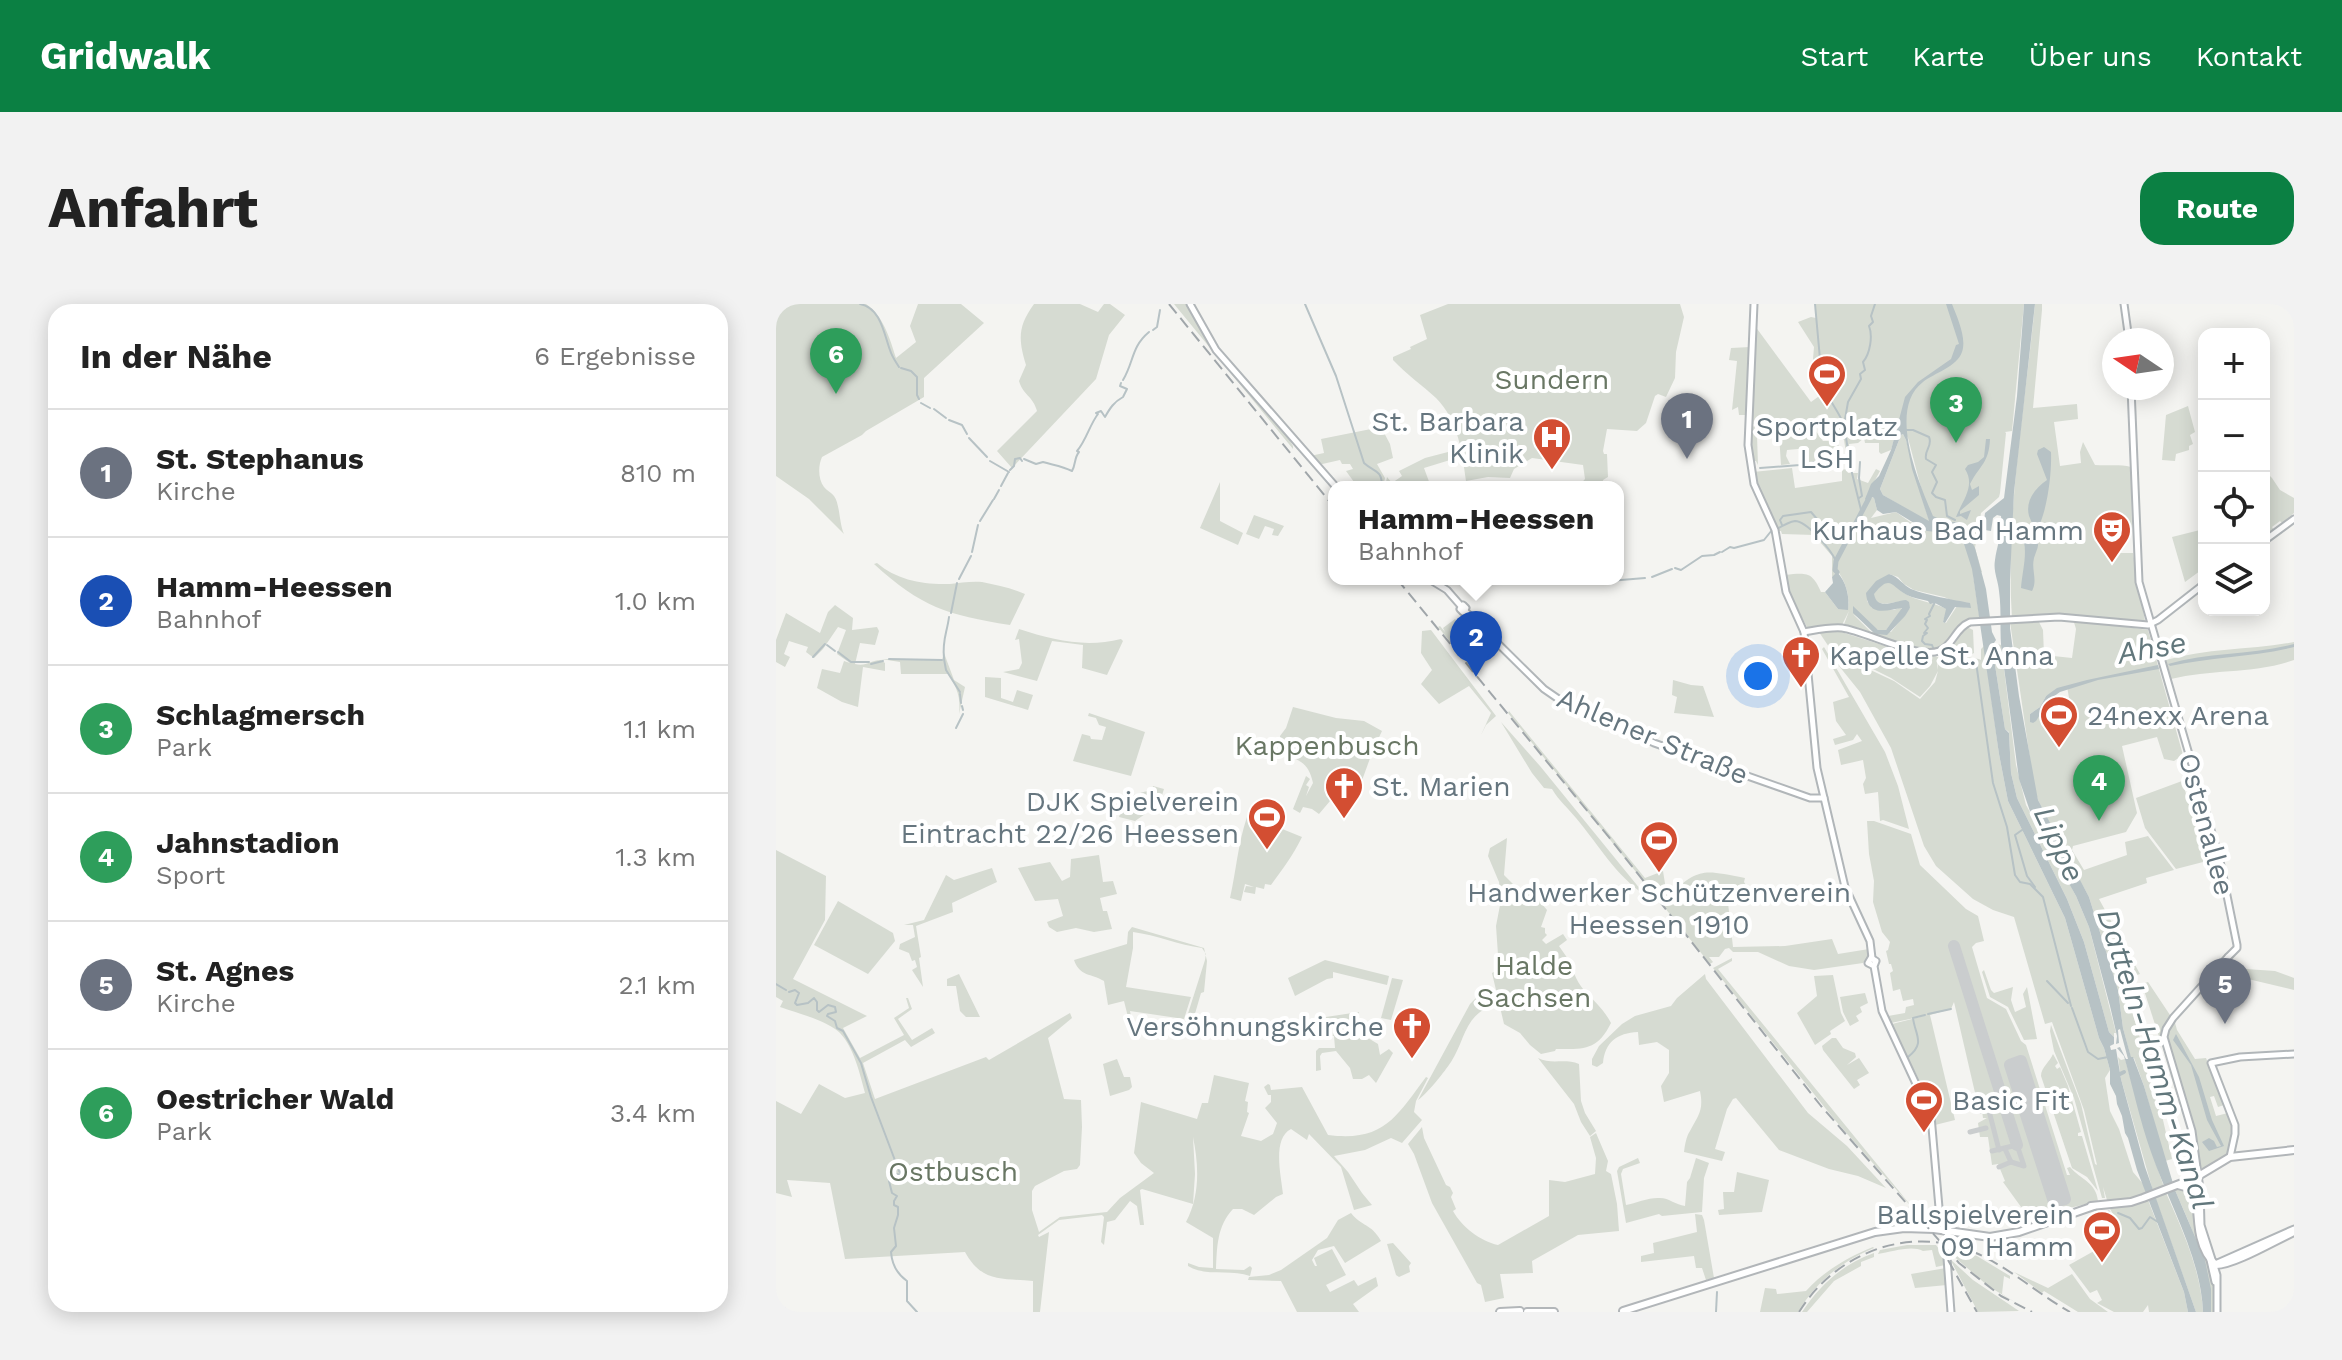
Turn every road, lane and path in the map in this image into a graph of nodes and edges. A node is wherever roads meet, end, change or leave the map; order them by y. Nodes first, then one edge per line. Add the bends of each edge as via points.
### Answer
1 (1190, 304) edge
2 (1754, 304) edge
3 (2125, 306) edge
4 (2128, 328) edge
5 (2131, 400) edge
6 (1331, 481) edge
7 (2294, 519) edge
8 (2270, 537) edge
9 (1439, 585) edge
10 (2198, 588) edge
11 (2149, 624) junction
12 (1804, 632) junction
13 (1824, 798) junction
14 (2294, 1054) edge
15 (2293, 1150) edge
16 (2230, 1157) junction
17 (2197, 1176) junction
18 (2181, 1185) junction
19 (2197, 1200) junction
20 (1940, 1219) junction
21 (1934, 1229) junction
22 (1945, 1230) junction
23 (2294, 1230) edge
24 (1963, 1234) junction
25 (1949, 1242) junction
26 (2216, 1264) junction
27 (2217, 1309) edge
28 (776, 1311) edge
29 (783, 1312) edge
30 (1500, 1312) edge
31 (1520, 1312) edge
32 (1527, 1312) edge
33 (1554, 1312) edge
34 (1616, 1312) edge
35 (1623, 1312) edge
36 (1951, 1312) edge

1 - 6 main road via 1216,350
2 - 12 main road via 1749,461 1757,494 1775,530 1786,592
3 - 4 main road
5 - 11 main road, Ostenallee via 2138,576
7 - 8 main road
9 - 13 main road, Ahlener Straße via 1560,700 1670,749 1810,798
10 - 11 main road
11 - 12 main road via 2065,617 1978,622 1961,626 1944,648 1930,653 1840,628
11 - 17 main road, Ostenallee via 2220,861 2237,945 2164,1034 2191,1127
12 - 13 main road via 1815,757
13 - 20 main road via 1844,885 1876,961 1882,1011 1931,1116
14 - 16 main road via 2212,1063 2235,1125
15 - 16 main road
16 - 17 main road
17 - 18 main road
17 - 19 main road
17 - 26 main road via 2201,1222
18 - 19 main road
18 - 24 main road via 2059,1214 1990,1237
19 - 26 main road via 2198,1229
20 - 21 main road
20 - 22 main road
21 - 22 main road
21 - 35 main road via 1855,1237
22 - 24 main road
22 - 25 main road
23 - 26 main road
24 - 25 main road
25 - 36 main road
26 - 27 main road
28 - 29 main road
30 - 31 main road
31 - 32 main road
32 - 33 main road
34 - 35 main road

